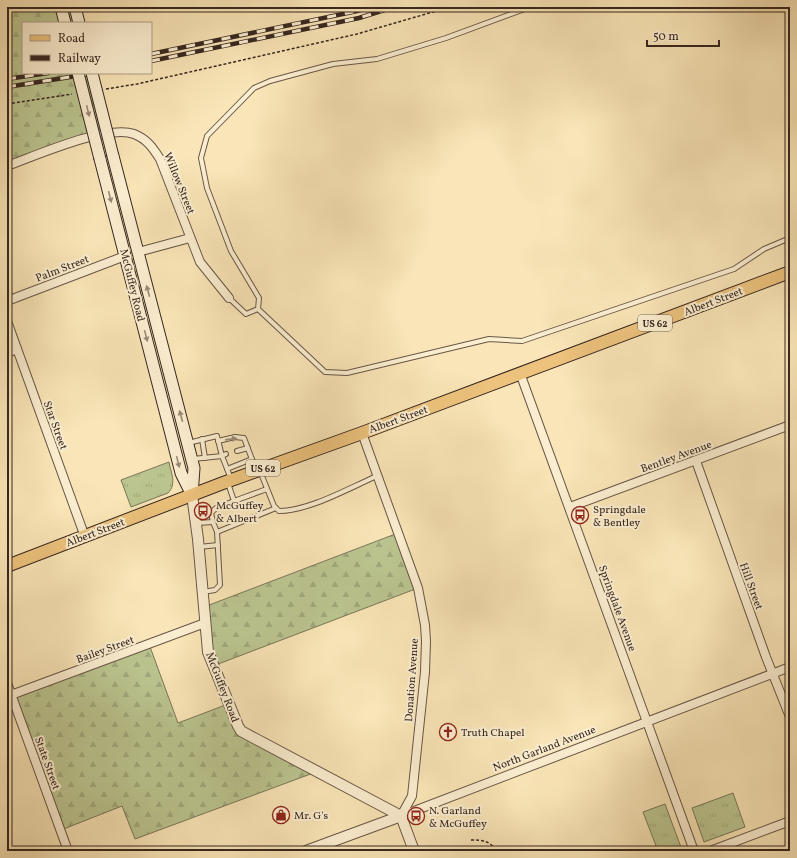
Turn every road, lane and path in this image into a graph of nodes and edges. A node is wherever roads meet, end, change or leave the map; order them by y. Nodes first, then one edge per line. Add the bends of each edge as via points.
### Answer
1 (61, 7) edge
2 (75, 7) edge
3 (450, 7) edge
4 (530, 7) edge
5 (65, 22) edge
6 (79, 22) edge
7 (78, 74) edge
8 (92, 74) edge
9 (105, 89) dead end
10 (75, 94) dead end
11 (7, 104) edge
12 (7, 166) edge
13 (190, 238) junction
14 (790, 238) edge
15 (138, 252) junction
16 (125, 256) junction
17 (790, 272) edge
18 (229, 298) joint
19 (7, 301) edge
20 (258, 309) junction
21 (7, 321) edge
22 (17, 349) junction
23 (7, 352) edge
24 (520, 373) junction
25 (790, 425) edge
26 (362, 432) junction
27 (202, 439) junction
28 (218, 441) junction
29 (188, 443) junction
30 (248, 448) junction
31 (237, 451) dead end
32 (224, 455) junction
33 (205, 458) junction
34 (252, 459) junction
35 (192, 460) junction
36 (696, 461) junction
37 (258, 470) junction
38 (229, 476) junction
39 (377, 476) junction
40 (267, 489) junction
41 (192, 496) junction
42 (234, 501) junction
43 (570, 507) junction
44 (276, 508) junction
45 (213, 522) junction
46 (196, 523) junction
47 (217, 532) junction
48 (84, 537) junction
49 (218, 545) junction
50 (199, 547) junction
51 (7, 566) edge
52 (203, 592) junction
53 (205, 623) junction
54 (790, 668) edge
55 (773, 674) junction
56 (7, 683) edge
57 (11, 695) junction
58 (790, 717) edge
59 (647, 722) junction
60 (401, 816) junction
61 (790, 821) edge
62 (471, 840) dead end
63 (68, 851) edge
64 (306, 851) edge
65 (414, 851) edge
66 (497, 851) edge
67 (694, 851) edge
68 (710, 851) edge

1 - 5 main road
2 - 6 main road
3 - 9 path via 357,34
4 - 20 lane via 446,38 377,59 333,64 270,81 254,88 207,136 200,158 207,188 231,251 258,298
7 -> 16 main road, McGuffey Road, bridge
8 - 15 main road, McGuffey Road, bridge
10 - 11 path
12 - 13 street, Willow Street via 77,140 120,131 134,134 153,147 160,159
13 - 15 street
13 - 18 street, Willow Street via 200,262
14 - 20 lane via 764,249 734,269 522,341 488,339 347,373 326,372
29 -> 15 main road, McGuffey Road
16 - 19 street, Palm Street
16 -> 41 main road, McGuffey Road via 181,473
17 - 24 main road, Albert Street / US 62
18 - 20 lane via 246,314
21 - 22 street, Star Street
22 - 23 street
22 - 48 street, Star Street
24 - 26 main road, Albert Street / US 62
24 - 43 street, Springdale Avenue
25 - 36 street, Bentley Avenue
26 - 37 main road, Albert Street / US 62
26 - 39 street, Donation Avenue
27 - 28 lane via 217,436
27 - 29 lane
27 - 33 lane
28 -> 30 lane via 235,437 244,438
28 - 32 lane
29 - 35 main road, McGuffey Road
30 - 31 lane
30 - 34 lane
32 - 33 lane
32 - 38 lane
33 - 35 lane
34 - 37 lane
34 - 38 lane
35 - 41 main road, McGuffey Road
36 - 43 street, Bentley Avenue
36 - 55 street, Hill Street
37 - 38 main road, Albert Street / US 62
37 - 40 lane
38 - 41 main road, Albert Street / US 62
38 - 42 lane
39 - 44 lane via 307,507 288,511
39 - 60 street, Donation Avenue via 418,588 425,625 424,672 412,796
40 - 42 lane
40 - 44 lane
41 - 46 street, McGuffey Road
41 - 48 main road, Albert Street / US 62
42 - 45 lane via 216,508 211,513
43 - 59 street, Springdale Avenue
44 - 47 lane
45 - 46 lane
45 - 47 lane
46 - 50 street, McGuffey Road
47 - 49 lane
48 - 51 main road, Albert Street / US 62
49 - 50 lane
49 - 52 lane via 220,585 215,590
50 - 52 street, McGuffey Road
52 - 53 street, McGuffey Road
53 - 57 street, Bailey Street
53 - 60 street, McGuffey Road via 208,652 241,731
54 - 55 street, North Garland Avenue
55 - 58 street, Hill Street
55 - 59 street, North Garland Avenue
56 - 57 street, State Street
57 - 63 street, State Street
59 - 60 street, North Garland Avenue
59 - 67 street, Springdale Avenue
60 - 64 street, North Garland Avenue
60 - 65 street
61 - 68 street
62 - 66 path via 488,842

